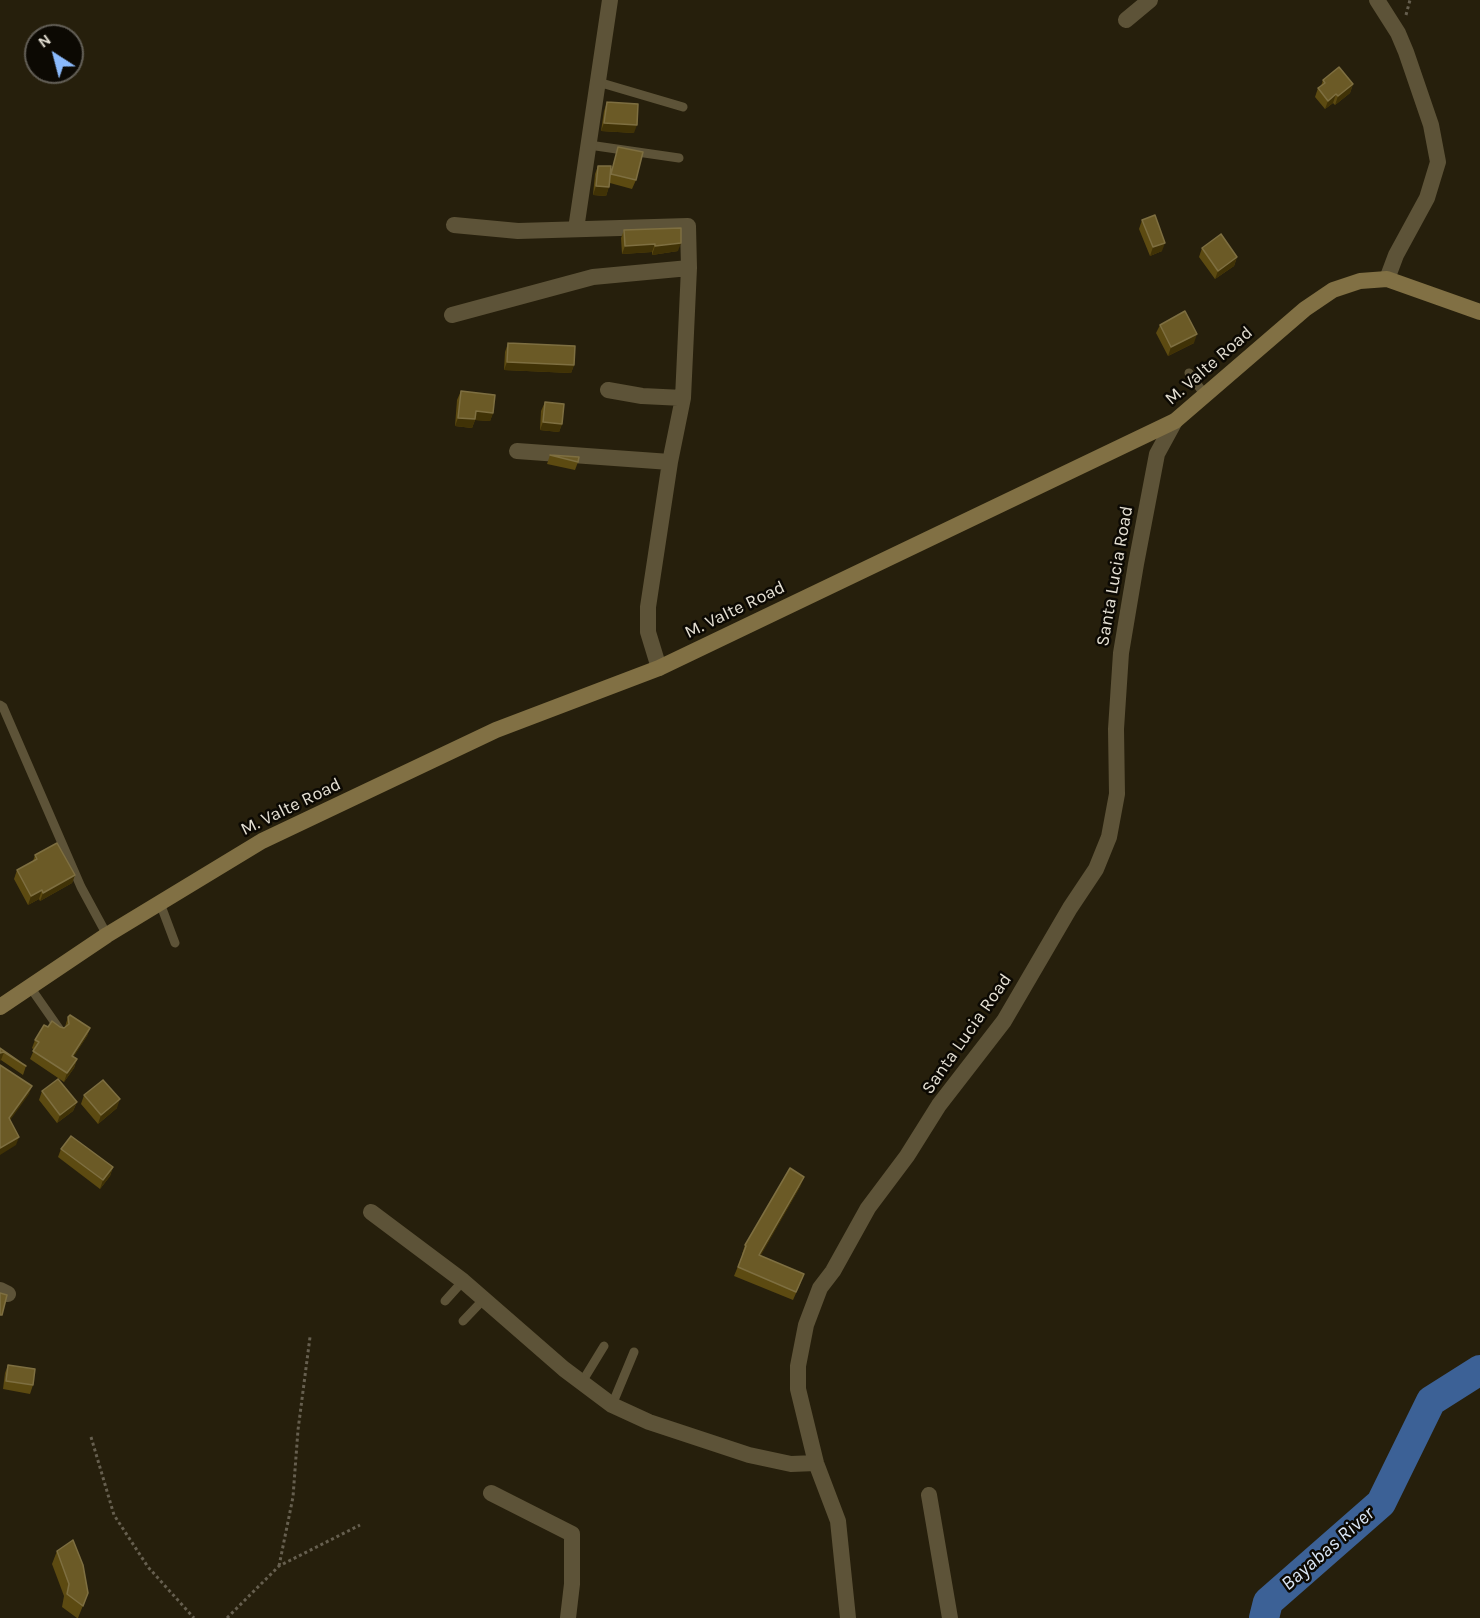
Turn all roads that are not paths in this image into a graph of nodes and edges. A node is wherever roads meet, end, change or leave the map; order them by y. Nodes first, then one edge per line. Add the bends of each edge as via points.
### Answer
1 (610, 0) edge
2 (1150, 0) edge
3 (1377, 0) edge
4 (1126, 20) dead end
5 (598, 82) junction
6 (684, 107) dead end
7 (589, 146) junction
8 (679, 158) dead end
9 (454, 225) dead end
10 (576, 229) junction
11 (689, 268) junction
12 (1387, 279) junction
13 (1480, 312) edge
14 (452, 315) dead end
15 (1189, 373) dead end
16 (608, 390) dead end
17 (1205, 395) junction
18 (683, 398) junction
19 (1175, 421) junction
20 (517, 451) dead end
21 (670, 462) junction
22 (659, 668) junction
23 (0, 705) edge
24 (160, 903) junction
25 (107, 935) junction
26 (175, 943) dead end
27 (30, 987) junction
28 (0, 1007) edge
29 (60, 1030) edge
30 (371, 1212) dead end
31 (463, 1281) junction
32 (484, 1299) junction
33 (445, 1301) dead end
34 (463, 1321) dead end
35 (604, 1346) dead end
36 (634, 1352) dead end
37 (582, 1382) junction
38 (612, 1405) junction
39 (816, 1463) junction
40 (491, 1493) dead end
41 (929, 1495) dead end
42 (568, 1618) edge
43 (848, 1618) edge
44 (950, 1618) edge

1 - 5 street
2 - 4 street
3 - 12 street via 1406,52 1431,125 1438,162 1427,198
5 - 6 lane
5 - 7 street
7 - 8 lane
7 - 10 street
9 - 10 street via 518,231
10 - 11 street via 688,226
11 - 14 street via 593,277
11 - 18 street
12 - 13 main road, M. Valte Road
12 - 17 main road, M. Valte Road via 1360,281 1333,290 1305,309
15 - 17 lane
16 - 18 street
17 - 19 main road, M. Valte Road
18 - 21 street
19 - 22 main road, M. Valte Road
19 - 39 street, Santa Lucia Road via 1157,454 1121,653 1117,794 1109,837 1096,869 1004,1021 939,1105 868,1208 820,1288 806,1325 798,1365 798,1389
20 - 21 street
21 - 22 street via 648,607 648,632
22 - 24 main road, M. Valte Road via 496,730 262,841
23 - 25 lane via 81,887
24 - 25 main road, M. Valte Road
24 - 26 lane
25 - 27 main road, M. Valte Road
27 - 28 main road, M. Valte Road
27 - 29 lane
30 - 31 street
31 - 32 street
31 - 33 lane
32 - 34 lane
32 - 37 street
35 - 37 lane
36 - 38 lane
37 - 38 street
38 - 39 street via 649,1422 749,1455 790,1464
39 - 43 street, Santa Lucia Road via 838,1521
40 - 42 street via 572,1534 573,1584
41 - 44 street

